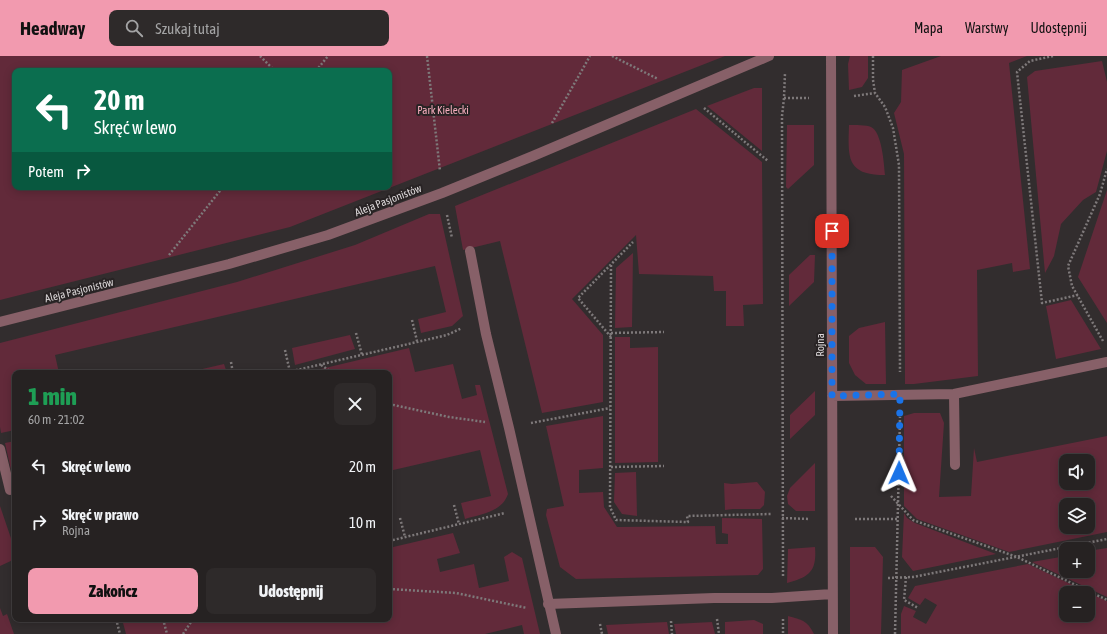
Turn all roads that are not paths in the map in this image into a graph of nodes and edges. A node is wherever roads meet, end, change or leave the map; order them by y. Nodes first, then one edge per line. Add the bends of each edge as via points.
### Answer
1 (770, 56) edge
2 (831, 56) edge
3 (470, 250) dead end
4 (0, 322) edge
5 (1107, 362) edge
6 (954, 394) junction
7 (832, 396) junction
8 (0, 449) edge
9 (955, 465) dead end
10 (10, 490) dead end
11 (832, 594) junction
12 (548, 604) junction
13 (556, 634) edge
14 (833, 634) edge

1 - 4 street, Aleja Pasjonistów via 442,193 328,235 272,253
2 - 7 street, Rojna
3 - 12 street via 486,334
5 - 6 street
6 - 7 street
6 - 9 street
7 - 11 street, Rojna
8 - 10 street
11 - 12 street
11 - 14 street, Rojna
12 - 13 street

